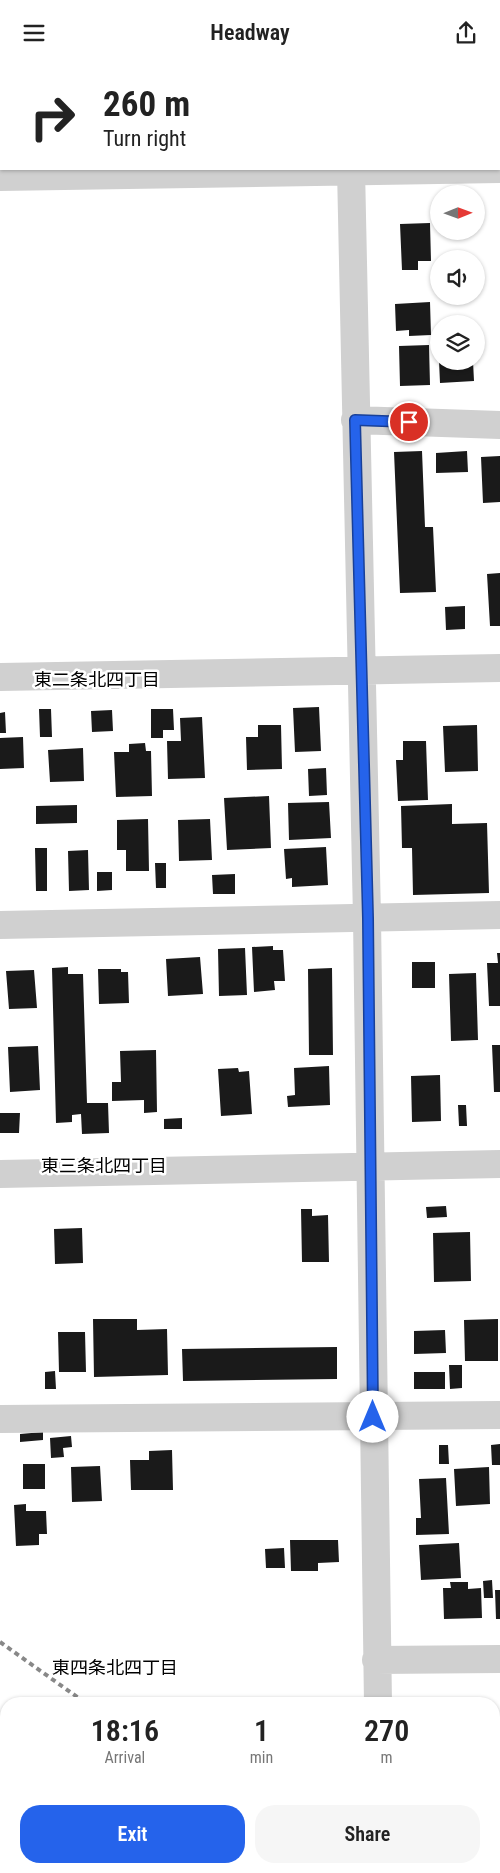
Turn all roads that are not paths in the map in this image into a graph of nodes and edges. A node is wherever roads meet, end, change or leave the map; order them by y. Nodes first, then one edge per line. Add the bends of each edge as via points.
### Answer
1 (426, 170) edge
2 (351, 171) edge
3 (0, 177) edge
4 (355, 420) junction
5 (500, 425) edge
6 (500, 668) edge
7 (362, 671) junction
8 (0, 677) edge
9 (500, 915) edge
10 (368, 918) junction
11 (0, 925) edge
12 (500, 1165) edge
13 (371, 1168) junction
14 (0, 1174) edge
15 (500, 1415) edge
16 (373, 1417) junction
17 (0, 1419) edge
18 (500, 1659) edge
19 (376, 1660) junction
20 (378, 1697) edge

1 - 2 street
2 - 3 street
2 - 4 street
4 - 5 street
4 - 7 street
6 - 7 street
7 - 8 street
7 - 10 street
9 - 10 street
10 - 11 street
10 - 13 street
12 - 13 street
13 - 14 street
13 - 16 street
15 - 16 street
16 - 17 street
16 - 19 street
18 - 19 street
19 - 20 street

